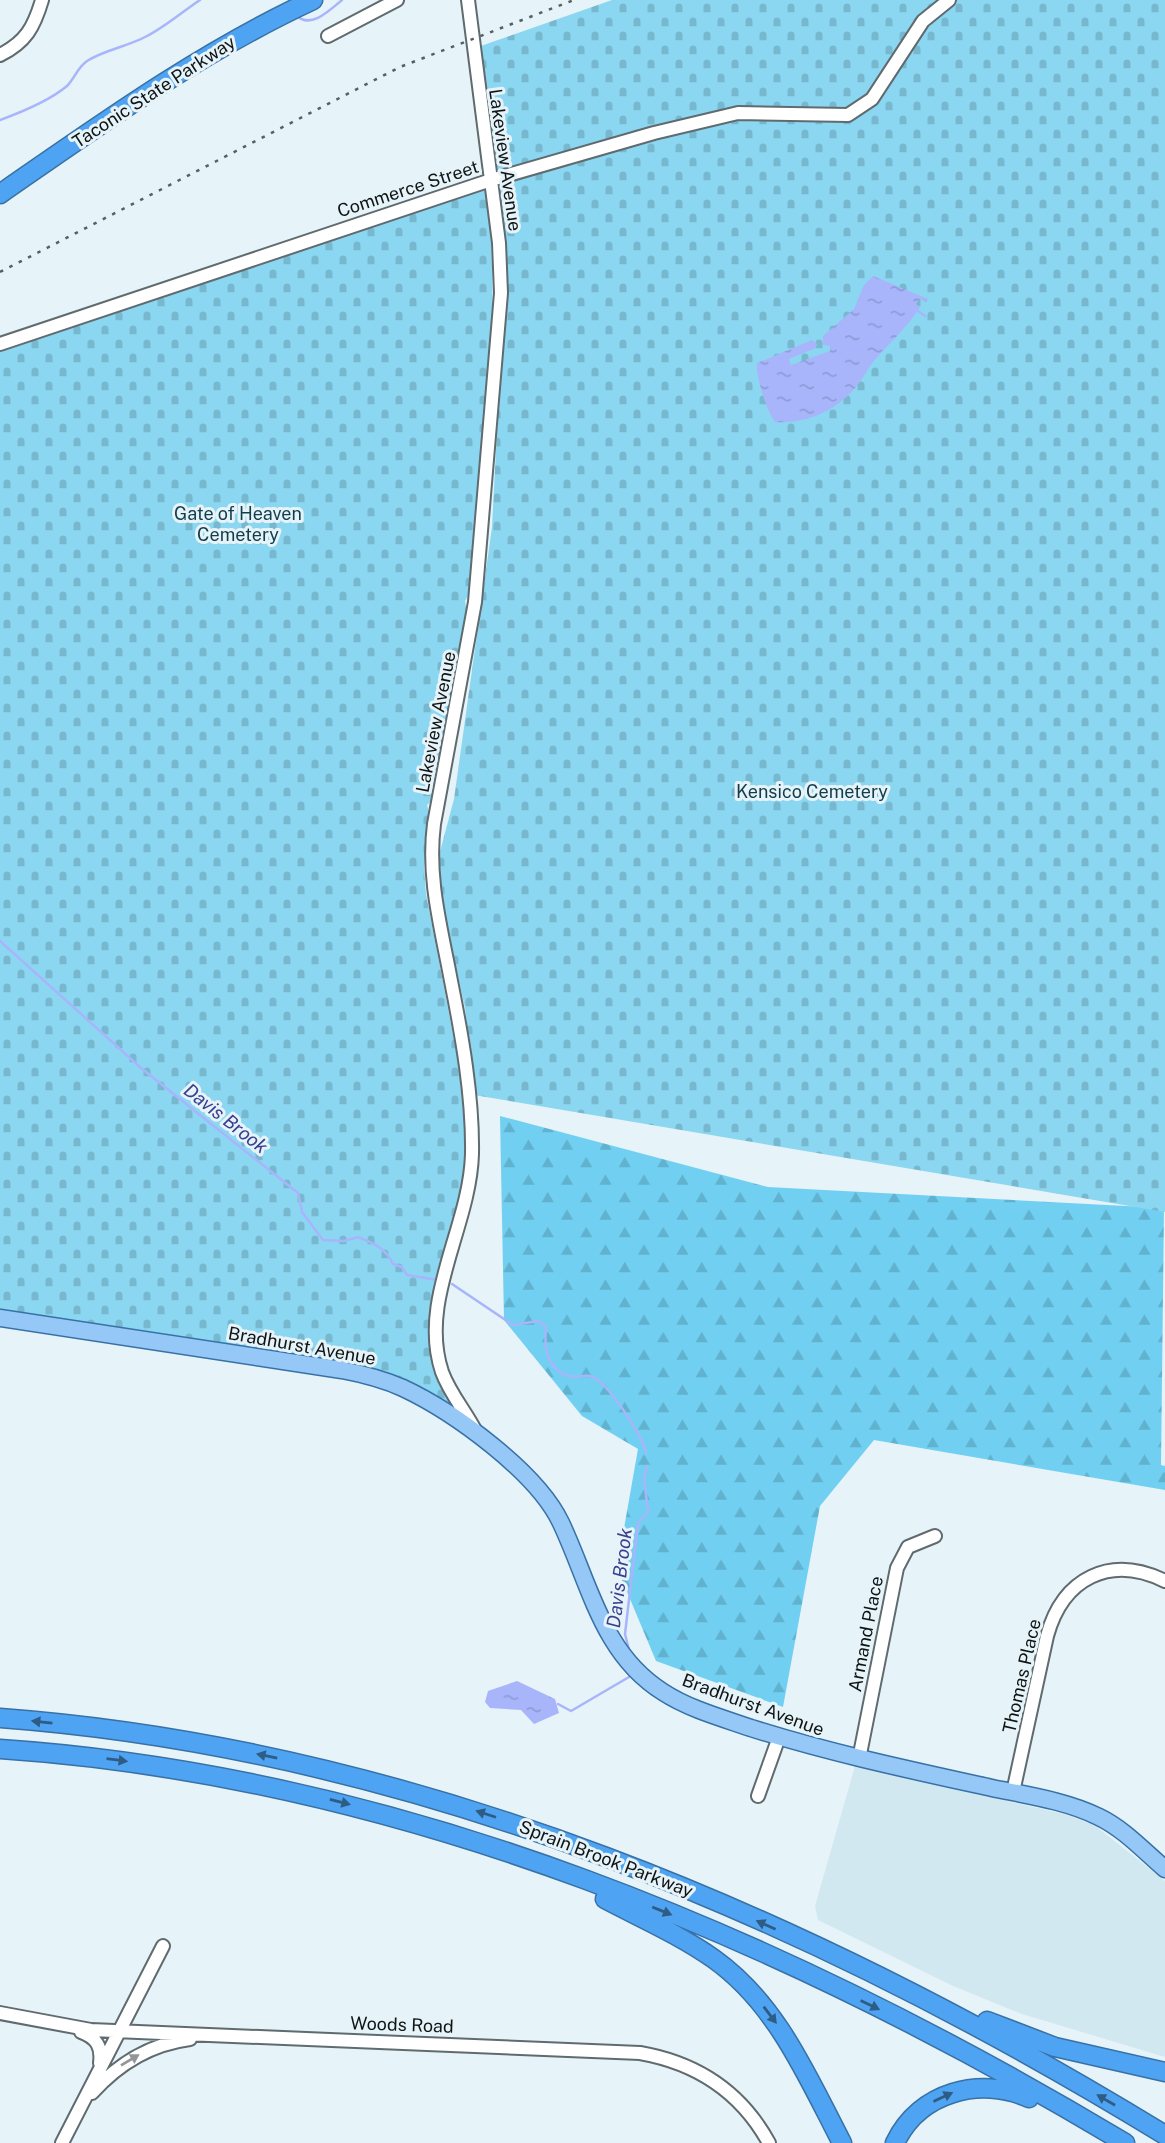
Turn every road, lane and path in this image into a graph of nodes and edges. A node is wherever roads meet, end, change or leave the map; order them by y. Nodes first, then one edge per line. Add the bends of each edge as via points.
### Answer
1 (42, 0) edge
2 (289, 0) edge
3 (313, 0) edge
4 (397, 0) edge
5 (468, 0) edge
6 (949, 0) edge
7 (328, 36) dead end
8 (0, 55) edge
9 (491, 180) junction
10 (0, 184) edge
11 (0, 194) edge
12 (0, 344) edge
13 (0, 1318) edge
14 (478, 1435) junction
15 (935, 1536) dead end
16 (1165, 1581) edge
17 (0, 1718) edge
18 (779, 1737) junction
19 (0, 1749) edge
20 (859, 1759) junction
21 (1013, 1793) junction
22 (758, 1796) dead end
23 (530, 1860) junction
24 (1165, 1869) edge
25 (163, 1946) dead end
26 (828, 1953) junction
27 (0, 2013) edge
28 (68, 2026) junction
29 (118, 2031) junction
30 (218, 2036) junction
31 (100, 2066) junction
32 (1165, 2072) edge
33 (80, 2106) junction
34 (1165, 2135) edge
35 (1120, 2140) edge
36 (62, 2143) edge
37 (769, 2143) edge
38 (842, 2143) edge
39 (895, 2143) edge

1 - 8 street via 36,23 24,42
2 - 10 highway, Taconic State Parkway via 175,64
3 - 11 highway, Taconic State Parkway via 166,80
4 - 7 street
5 - 9 street, Lakeview Avenue
6 - 9 street, Commerce Street via 923,21 872,99 848,115 738,113
9 - 12 street, Commerce Street
9 - 14 street, Lakeview Avenue via 500,293 479,574 430,861 460,1032 472,1155 465,1205 437,1308 435,1336 447,1383
13 - 14 main road, Bradhurst Avenue via 376,1377
14 - 18 main road, Bradhurst Avenue via 532,1481 550,1503 608,1635 643,1678 686,1704
15 - 20 street, Armand Place via 908,1546 897,1568
16 - 21 street, Thomas Place via 1143,1572 1114,1570 1072,1588 1059,1605 1041,1661
26 -> 17 highway, Sprain Brook Parkway via 611,1859 416,1793 217,1746
18 - 20 main road, Bradhurst Avenue
18 - 22 street
19 -> 23 highway, Sprain Brook Parkway via 130,1762 258,1784 390,1815
20 - 21 main road, Bradhurst Avenue
21 - 24 main road, Bradhurst Avenue via 1097,1816
23 -> 35 highway, Sprain Brook Parkway via 686,1921 839,1990
23 -> 38 highway via 692,1945 740,1980 784,2035
25 - 29 street
26 - 32 highway via 1035,2040
34 -> 26 highway, Sprain Brook Parkway via 995,2037
27 - 28 street, Woods Road
28 - 29 street, Woods Road
28 - 31 street via 97,2041 102,2051
29 - 30 street, Woods Road
29 - 31 street
33 -> 30 street via 103,2080 140,2054 182,2040
30 - 37 street, Woods Road via 593,2049 659,2056 701,2072 725,2089 746,2108
31 - 33 street
33 - 36 street
39 -> 35 highway via 927,2105 956,2091 985,2087 1021,2095

